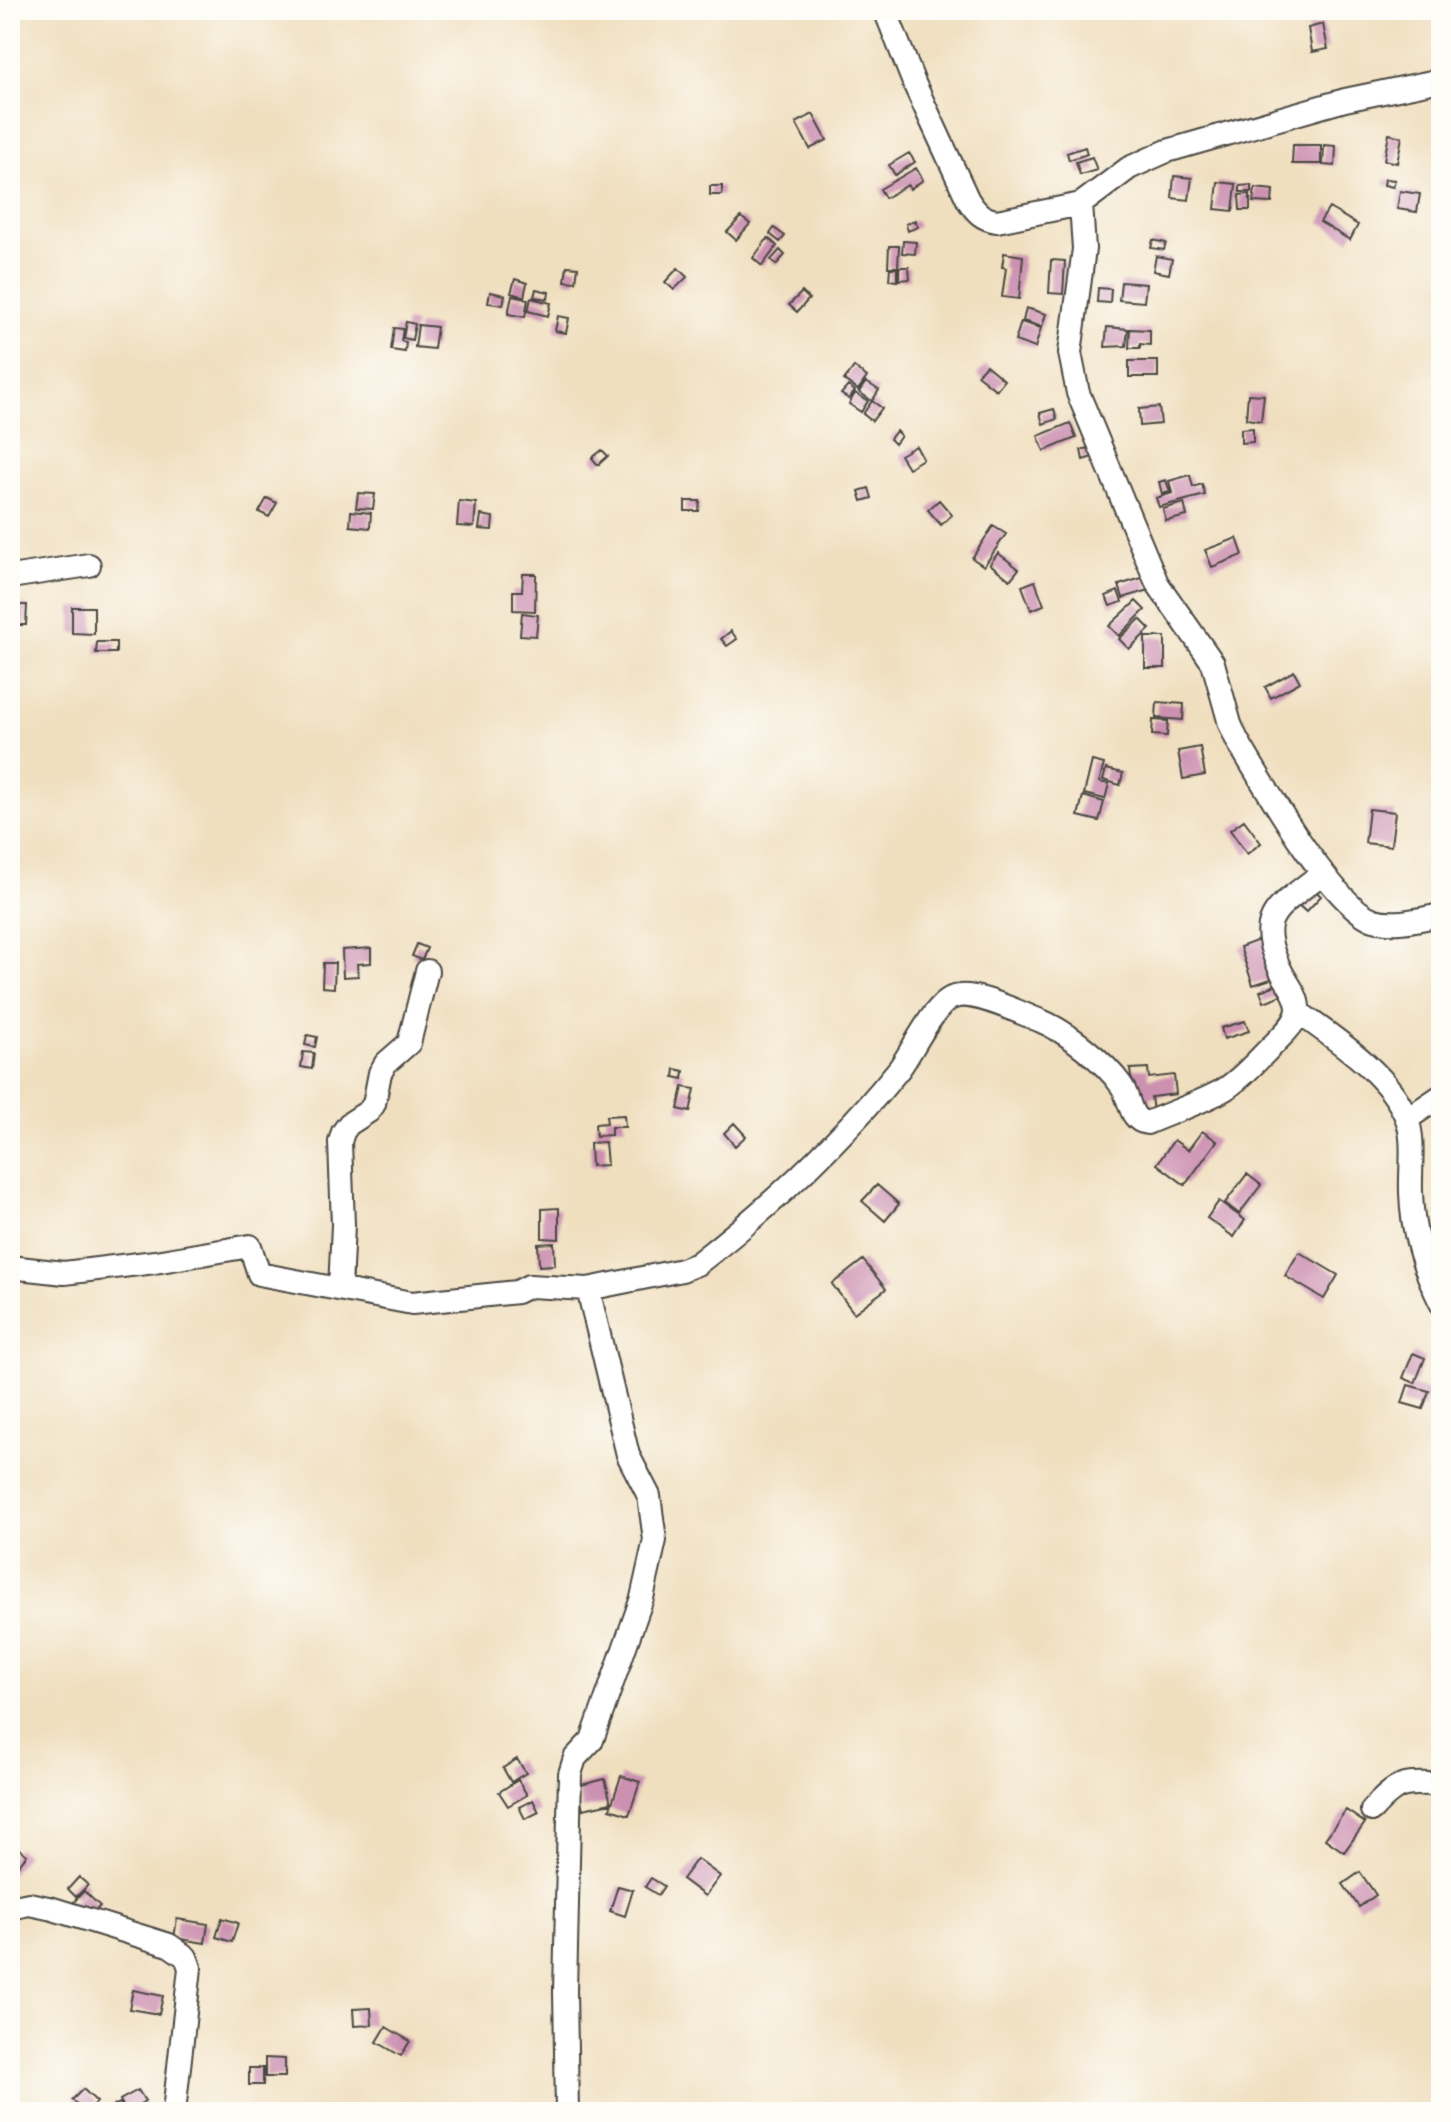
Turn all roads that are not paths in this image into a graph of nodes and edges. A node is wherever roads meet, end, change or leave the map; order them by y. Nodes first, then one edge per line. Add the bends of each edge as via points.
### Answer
1 (513, 10) edge
2 (529, 10) edge
3 (885, 10) edge
4 (1441, 80) edge
5 (1081, 204) junction
6 (89, 565) dead end
7 (10, 577) edge
8 (1322, 873) junction
9 (1441, 915) edge
10 (427, 971) dead end
11 (1298, 1012) junction
12 (1441, 1096) edge
13 (1407, 1119) junction
14 (10, 1267) edge
15 (340, 1289) junction
16 (588, 1289) junction
17 (1441, 1303) edge
18 (1441, 1784) edge
19 (1372, 1810) dead end
20 (10, 1908) edge
21 (174, 2112) edge
22 (567, 2112) edge

1 - 2 lane
3 - 5 street via 976,212 997,221
4 - 5 street via 1345,100 1167,151 1129,168
5 - 8 street via 1084,249 1070,353 1078,393 1157,583 1213,663 1237,740
6 - 7 street
8 - 9 street via 1348,903 1376,921
8 - 11 street via 1280,907 1268,928 1273,955 1298,1002
10 - 15 street via 409,1043 386,1063 374,1104 343,1132 340,1142
11 - 13 street via 1375,1072
11 - 16 street via 1290,1027 1228,1087 1147,1123 1135,1118 1117,1080 1059,1029 983,999 950,998 845,1131 797,1181 710,1254 682,1270
12 - 13 street
13 - 17 street via 1413,1228
14 - 15 street via 64,1273 250,1246 259,1274
15 - 16 street via 412,1303 517,1292 529,1286
16 - 22 street via 628,1455 649,1496 655,1540 642,1598 592,1740 575,1758 570,1774
18 - 19 street via 1396,1786
20 - 21 street via 29,1904 53,1909 169,1945 186,1957 190,1968

